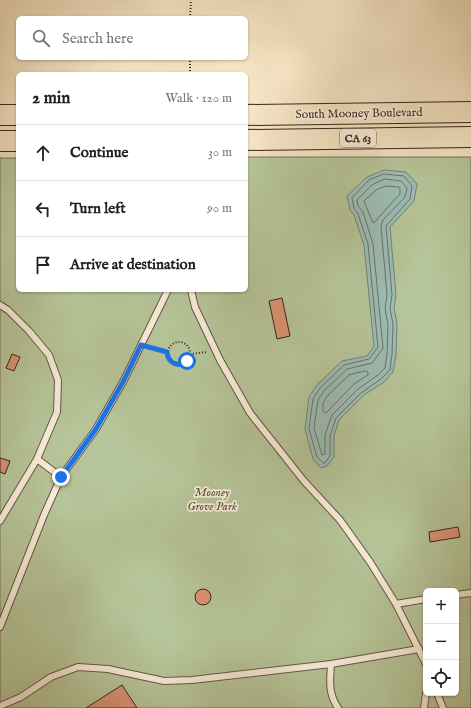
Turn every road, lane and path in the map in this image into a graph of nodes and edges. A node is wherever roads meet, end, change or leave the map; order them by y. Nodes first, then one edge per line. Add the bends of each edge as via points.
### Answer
1 (190, 0) edge
2 (190, 16) edge
3 (190, 60) edge
4 (190, 72) edge
5 (471, 112) edge
6 (248, 114) edge
7 (16, 115) edge
8 (0, 116) edge
9 (471, 137) edge
10 (248, 140) edge
11 (0, 141) edge
12 (16, 141) edge
13 (167, 292) edge
14 (192, 292) edge
15 (0, 305) edge
16 (141, 345) junction
17 (167, 352) junction
18 (216, 352) junction
19 (190, 354) junction
20 (37, 459) junction
21 (61, 477) junction
22 (0, 521) edge
23 (471, 593) edge
24 (459, 595) edge
25 (423, 600) edge
26 (396, 604) junction
27 (0, 627) edge
28 (419, 649) junction
29 (424, 660) edge
30 (331, 664) junction
31 (426, 696) edge
32 (438, 696) edge
33 (0, 706) edge
34 (338, 708) edge
35 (424, 708) edge
36 (443, 708) edge

1 - 2 path
3 - 4 path
5 - 6 main road, South Mooney Boulevard / CA 63
7 - 8 main road
9 - 10 main road, South Mooney Boulevard / CA 63
11 - 12 main road
13 - 16 lane
14 - 18 lane
15 - 20 lane via 29,331 49,355 58,380 57,412
16 - 17 path
16 - 21 lane via 96,429
17 - 19 path via 169,346 179,342 186,344
17 - 19 path via 170,361 177,364 187,361
18 - 19 path
18 - 26 lane via 250,413 304,481 340,520
20 - 21 lane
20 - 22 lane
21 - 27 lane
23 - 24 lane
25 - 26 lane
26 - 28 lane
28 - 29 lane
28 - 30 lane
30 - 33 lane via 164,681 108,669 78,667 51,677 21,697
30 - 34 lane via 332,699
31 - 35 lane
32 - 36 lane

